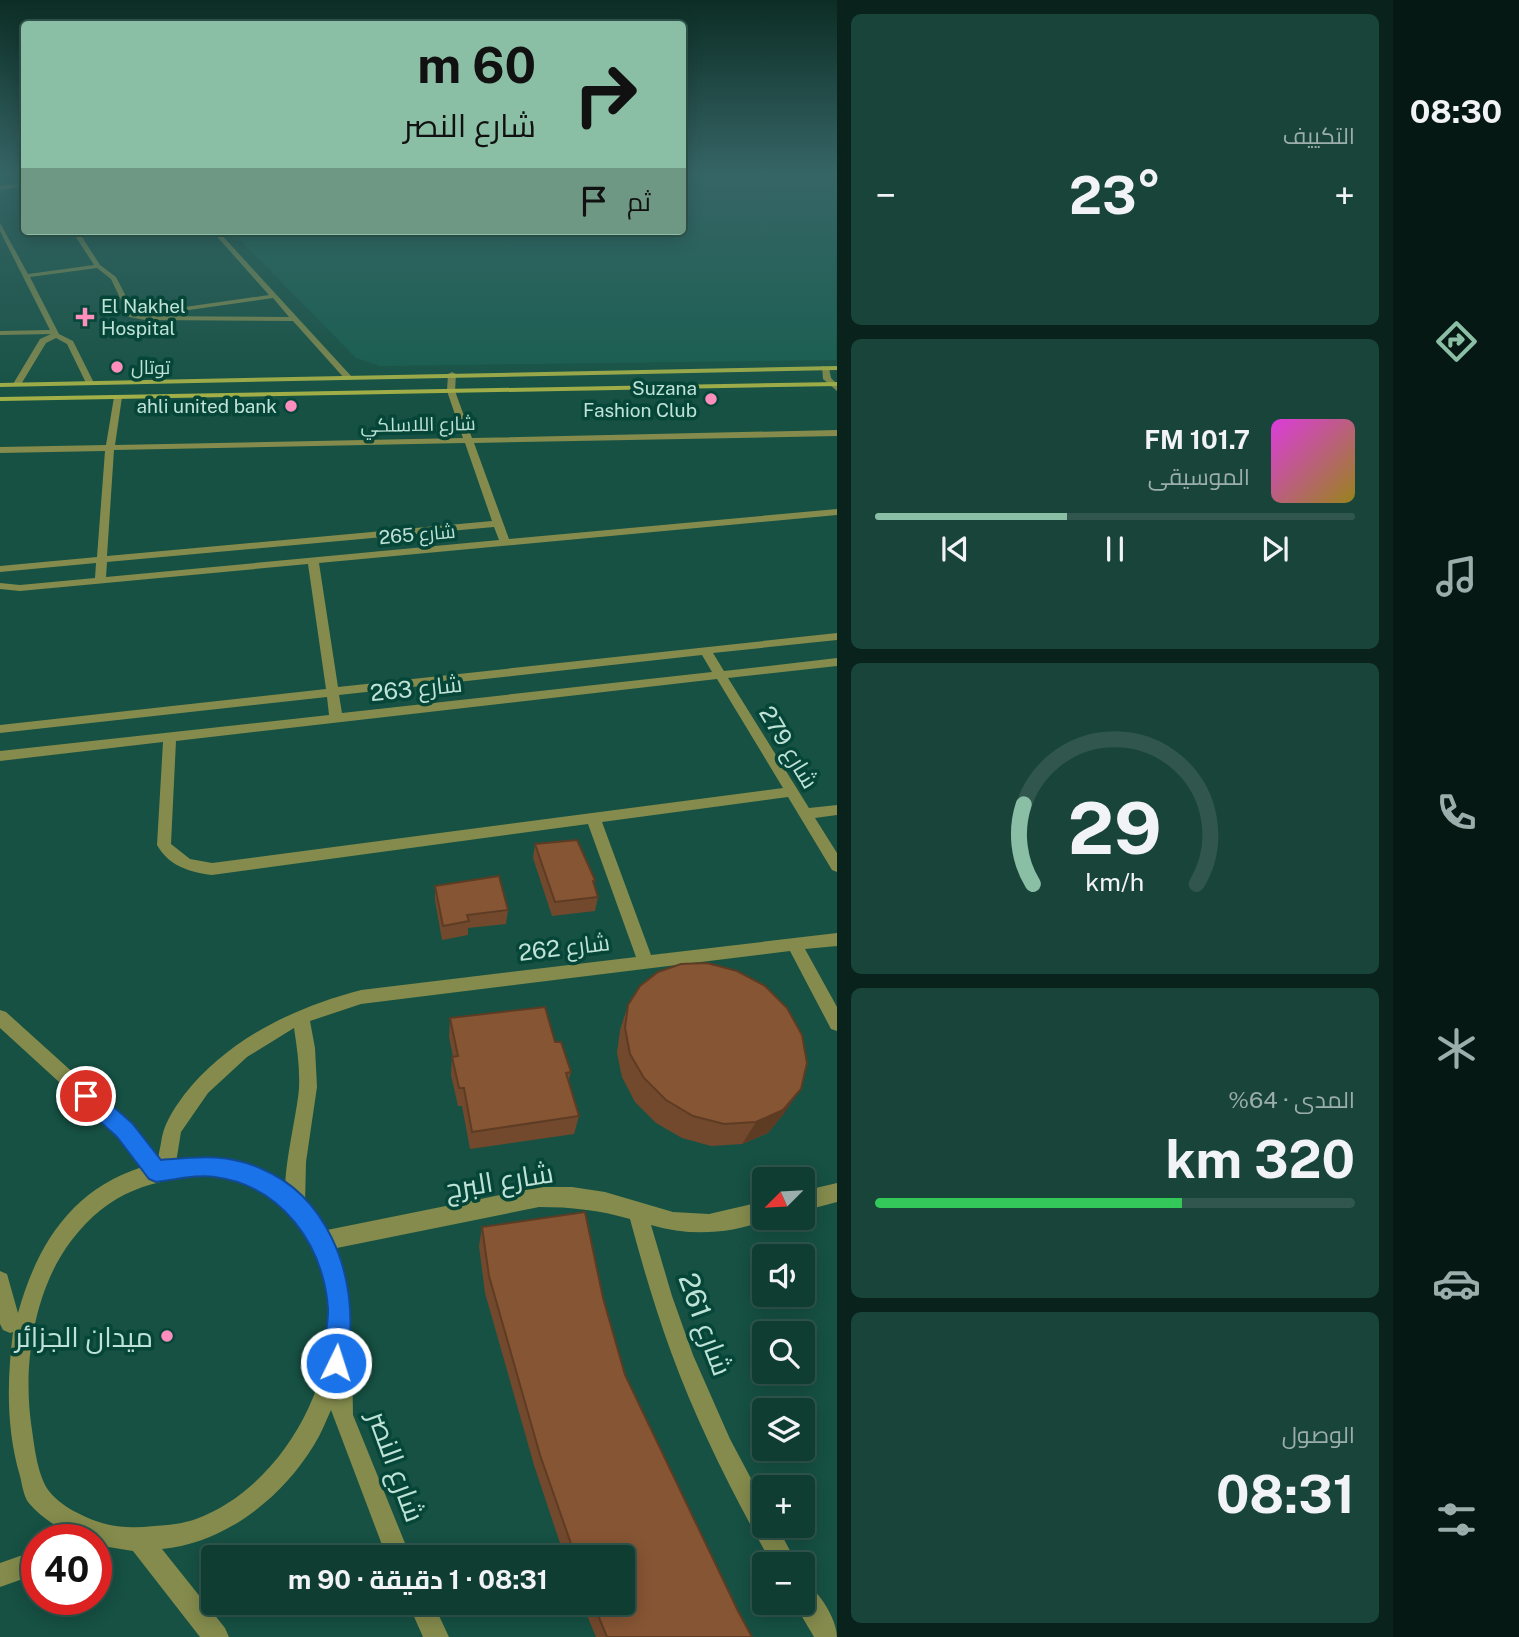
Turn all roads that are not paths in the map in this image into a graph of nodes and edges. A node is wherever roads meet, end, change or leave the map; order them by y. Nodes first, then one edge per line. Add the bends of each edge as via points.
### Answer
1 (11, 250) edge
2 (88, 250) edge
3 (233, 250) edge
4 (98, 266) junction
5 (26, 276) junction
6 (275, 296) junction
7 (135, 316) junction
8 (296, 319) junction
9 (0, 333) edge
10 (56, 333) junction
11 (825, 368) junction
12 (836, 368) edge
13 (452, 374) junction
14 (348, 377) junction
15 (90, 383) junction
16 (17, 384) junction
17 (0, 385) edge
18 (835, 386) edge
19 (451, 391) junction
20 (118, 397) junction
21 (0, 399) edge
22 (836, 433) edge
23 (467, 440) junction
24 (110, 447) junction
25 (0, 450) edge
26 (836, 512) edge
27 (496, 524) junction
28 (505, 543) junction
29 (101, 560) junction
30 (313, 561) junction
31 (0, 569) edge
32 (100, 581) junction
33 (0, 586) edge
34 (836, 635) edge
35 (705, 650) junction
36 (836, 662) edge
37 (720, 675) junction
38 (332, 692) junction
39 (336, 718) junction
40 (0, 729) edge
41 (170, 737) junction
42 (0, 756) edge
43 (792, 792) junction
44 (836, 810) edge
45 (805, 814) junction
46 (593, 818) junction
47 (836, 866) edge
48 (836, 939) edge
49 (793, 944) junction
50 (646, 962) junction
51 (0, 1017) edge
52 (301, 1019) junction
53 (836, 1024) edge
54 (162, 1170) junction
55 (836, 1192) edge
56 (816, 1197) edge
57 (296, 1204) junction
58 (637, 1211) junction
59 (752, 1214) edge
60 (322, 1241) junction
61 (0, 1281) edge
62 (340, 1311) junction
63 (10, 1323) junction
64 (0, 1371) edge
65 (74, 1524) edge
66 (112, 1540) edge
67 (140, 1541) junction
68 (394, 1545) edge
69 (779, 1552) edge
70 (21, 1568) edge
71 (0, 1575) edge
72 (426, 1615) edge
73 (815, 1615) edge
74 (216, 1637) edge
75 (436, 1637) edge
76 (828, 1637) edge

1 - 5 street
2 - 4 street
3 - 6 street
4 - 5 street
4 - 7 street via 114,278
5 - 10 street
6 - 7 street
6 - 8 street
7 - 8 street
8 - 14 street
9 - 10 street
10 - 15 street via 70,343
10 - 16 street via 43,341
11 - 12 main road
11 - 13 main road
11 - 18 street via 827,379
13 - 14 main road
13 - 19 street
14 - 15 main road
15 - 16 main road
16 - 17 main road
18 - 19 main road, شارع اللاسلكي
19 - 20 main road, شارع اللاسلكي
19 - 23 street
20 - 21 main road, شارع اللاسلكي
20 - 24 street
22 - 23 street, شارع اللاسلكي
23 - 24 street, شارع اللاسلكي
23 - 27 street
24 - 25 street, شارع اللاسلكي
24 - 29 street
26 - 28 street, شارع 265
27 - 28 street
27 - 29 street, شارع 265
28 - 30 street, شارع 265
29 - 31 street, شارع 265
29 - 32 street
30 - 32 street, شارع 265
30 - 38 street
32 - 33 street, شارع 265
34 - 35 street, شارع 263
35 - 37 street, شارع 279
35 - 38 street, شارع 263
36 - 37 street, شارع 263
37 - 39 street, شارع 263
37 - 43 street, شارع 279
38 - 39 street
38 - 40 street, شارع 263
39 - 41 street, شارع 263
41 - 42 street, شارع 263
41 - 46 street via 164,845 174,859 191,867 212,869
43 - 45 street, شارع 279
43 - 46 street
44 - 45 street
45 - 47 street, شارع 279
46 - 50 street
48 - 49 street, شارع 262
49 - 50 street, شارع 262
49 - 53 street
50 - 52 street, شارع 262 via 361,996 326,1005
51 - 54 street
52 - 54 street, شارع 262 via 263,1036 213,1075 173,1129
52 - 57 street via 308,1087
54 - 57 street via 214,1166 258,1178
54 - 63 street via 110,1191 68,1224 33,1269
55 - 56 street
57 - 60 street
58 - 59 street, شارع البرج via 673,1222 709,1224
58 - 60 street, شارع البرج via 572,1197 539,1197
58 - 69 street, شارع 261 via 671,1324 698,1392
60 - 62 street via 335,1273
61 - 63 street
62 - 67 street via 336,1363 323,1403 287,1466 244,1506 193,1532
62 - 68 street, شارع النصر via 342,1415
63 - 64 street
64 - 65 street via 2,1415 14,1457 36,1493
66 - 67 street
67 - 74 street
70 - 71 street
72 - 75 street
73 - 76 street

